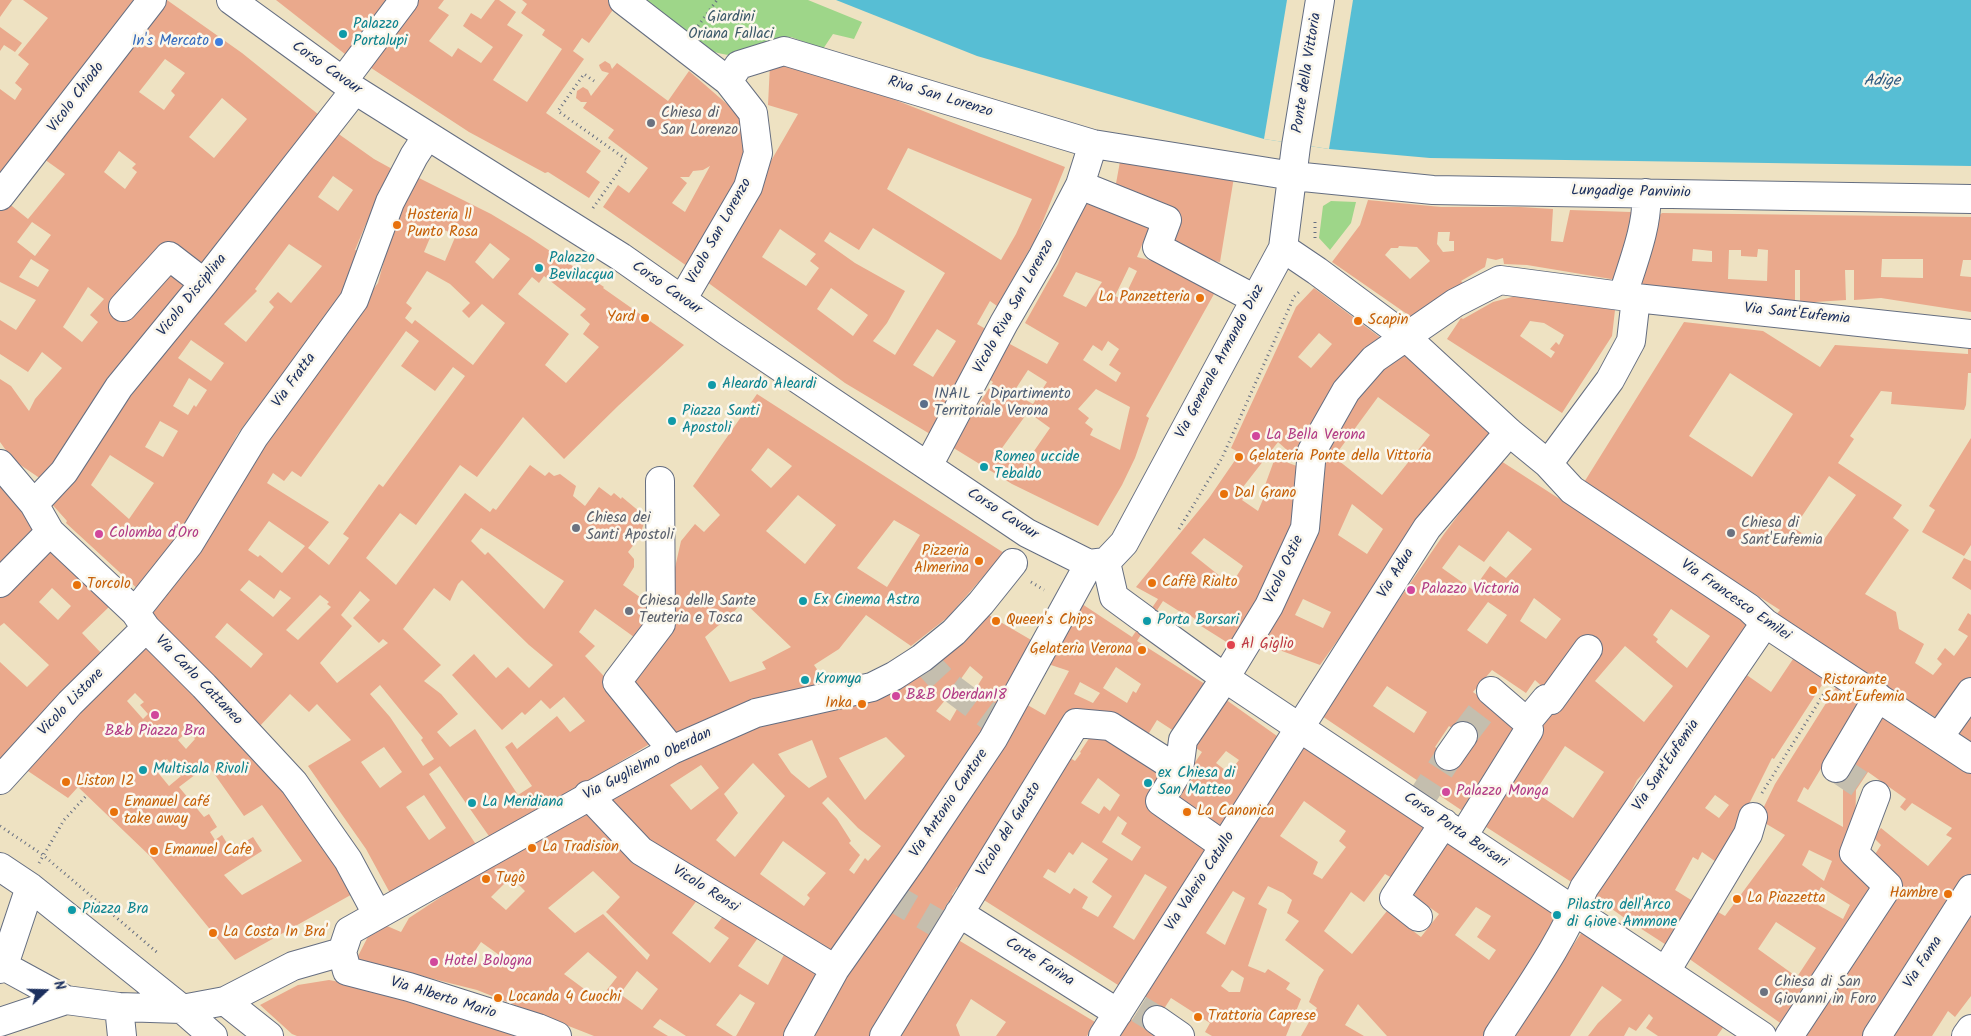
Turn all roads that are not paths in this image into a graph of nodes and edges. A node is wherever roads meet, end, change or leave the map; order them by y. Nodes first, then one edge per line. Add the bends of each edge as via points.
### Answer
1 (152, 0) edge
2 (231, 0) edge
3 (404, 0) edge
4 (623, 0) edge
5 (1320, 0) edge
6 (728, 81) junction
7 (349, 86) junction
8 (427, 136) junction
9 (1093, 144) junction
10 (1296, 146) joint
11 (1293, 176) junction
12 (1080, 185) junction
13 (1646, 193) junction
14 (0, 196) edge
15 (1971, 199) edge
16 (1283, 248) junction
17 (204, 283) junction
18 (1629, 297) junction
19 (1255, 299) junction
20 (682, 300) junction
21 (123, 307) dead end
22 (1971, 334) edge
23 (1407, 338) junction
24 (1509, 432) junction
25 (0, 464) edge
26 (1548, 464) junction
27 (928, 466) junction
28 (660, 481) dead end
29 (34, 504) junction
30 (50, 532) junction
31 (1097, 563) junction
32 (1011, 566) road end
33 (0, 583) edge
34 (140, 620) junction
35 (1765, 623) junction
36 (1588, 649) dead end
37 (1225, 678) junction
38 (1971, 692) edge
39 (1492, 696) dead end
40 (1878, 698) junction
41 (1527, 722) junction
42 (1300, 728) junction
43 (1939, 737) junction
44 (672, 750) junction
45 (1971, 759) edge
46 (1836, 768) dead end
47 (1179, 770) junction
48 (0, 780) edge
49 (1876, 795) dead end
50 (588, 796) junction
51 (1753, 817) road end
52 (1453, 830) junction
53 (1224, 846) junction
54 (0, 867) edge
55 (30, 887) junction
56 (1971, 889) edge
57 (1575, 911) junction
58 (959, 913) junction
59 (377, 914) junction
60 (1418, 917) dead end
61 (342, 952) junction
62 (1, 966) edge
63 (834, 969) junction
64 (1666, 972) junction
65 (66, 1000) junction
66 (225, 1001) junction
67 (119, 1007) junction
68 (182, 1009) junction
69 (1135, 1011) junction
70 (0, 1022) edge
71 (1729, 1027) edge
72 (1971, 1029) edge
73 (122, 1036) edge
74 (214, 1036) edge
75 (268, 1036) edge
76 (557, 1036) edge
77 (798, 1036) edge
78 (884, 1036) edge
79 (1104, 1036) edge
80 (1180, 1036) edge
81 (1498, 1036) edge
82 (1762, 1036) edge
83 (1789, 1036) edge
84 (1877, 1036) edge
85 (1966, 1036) edge

1 - 14 street, Vicolo Chiodo
2 - 7 street, Corso Cavour
3 - 7 street, Vicolo Disciplina
4 - 6 street
5 - 10 street, Ponte della Vittoria
6 - 9 street, Riva San Lorenzo via 739,65 784,51
6 - 20 street, Vicolo San Lorenzo via 753,114 758,153 748,187
7 - 8 street, Corso Cavour
7 - 17 street, Vicolo Disciplina
8 - 20 street, Corso Cavour via 621,257
8 - 34 street, Via Fratta via 390,202 354,300 254,437
9 - 11 street, Riva San Lorenzo
9 - 12 street, Vicolo Riva San Lorenzo
10 - 11 street, Via Generale Armando Diaz
11 - 13 street, Lungadige Panvinio via 1433,190
11 - 16 street, Via Generale Armando Diaz
12 - 19 street via 1167,220 1157,247
12 - 27 street, Vicolo Riva San Lorenzo
13 - 15 street, Lungadige Panvinio
13 - 18 street via 1647,204
16 - 19 street, Via Generale Armando Diaz
16 - 23 street, Via Francesco Emilei
17 - 21 street via 169,256
17 - 29 street, Vicolo Disciplina via 118,387 64,472
18 - 22 street, Via Sant'Eufemia
18 - 23 street, Via Sant'Eufemia via 1500,280 1455,304
18 - 26 street via 1631,341 1610,380
19 - 31 street, Via Generale Armando Diaz via 1124,543
20 - 27 street, Corso Cavour
23 - 24 street, Via Francesco Emilei
23 - 37 street, Vicolo Ostie via 1374,359 1346,391 1312,451 1305,528 1269,606
24 - 26 street, Via Francesco Emilei
24 - 42 street, Via Adua via 1427,528
25 - 29 street, Via Carlo Cattaneo
26 - 35 street, Via Francesco Emilei via 1572,490 1749,608
27 - 31 street, Corso Cavour via 1027,533
28 - 44 street via 661,624 616,682
29 - 30 street, Via Carlo Cattaneo
30 - 33 street
30 - 34 street, Via Carlo Cattaneo
31 - 37 street, Corso Porta Borsari via 1114,597
31 - 63 street, Via Antonio Cantore via 1067,604 993,739
32 - 44 street, Via Guglielmo Oberdan via 954,632 922,658 872,687 756,713
34 - 48 street, Vicolo Listone
34 - 59 street, Via Carlo Cattaneo via 294,783 348,860
35 - 40 street, Via Francesco Emilei
35 - 57 street, Via Sant'Eufemia via 1584,888
36 - 41 street via 1551,700 1546,698
37 - 42 street, Corso Porta Borsari
37 - 47 street, Vicolo Ostie via 1182,740
38 - 43 street
39 - 41 street
40 - 43 street, Via Francesco Emilei
40 - 46 street
41 - 52 street via 1529,730
42 - 52 street, Corso Porta Borsari
42 - 53 street, Via Valerio Catullo
43 - 45 street, Via Francesco Emilei
44 - 50 street, Via Guglielmo Oberdan
47 - 53 street via 1160,801
47 - 58 street, Vicolo del Guasto via 1110,726 1076,723
49 - 83 street via 1854,853 1888,886
50 - 59 street, Via Guglielmo Oberdan
50 - 63 street, Vicolo Rensi via 641,851
51 - 64 street via 1748,834
52 - 57 street, Corso Porta Borsari
52 - 60 street via 1394,898
53 - 69 street, Via Valerio Catullo
54 - 55 street
55 - 62 street
55 - 68 street
56 - 84 street, Via Fama
57 - 64 street, Corso Porta Borsari
57 - 81 street, Via Sant'Eufemia
58 - 69 street, Corte Farina
58 - 78 street, Vicolo del Guasto
59 - 61 street, Via Guglielmo Oberdan via 349,931
61 - 66 street via 293,966
61 - 76 street, Via Alberto Mario via 347,971 409,987
62 - 65 street
63 - 77 street, Via Antonio Cantore
64 - 71 street, Corso Porta Borsari
65 - 67 street
65 - 70 street
66 - 68 street
66 - 75 street
67 - 68 street
67 - 73 street
68 - 74 street
69 - 79 street, Via Valerio Catullo
69 - 80 street, Corte Farina
71 - 82 street, Corso Porta Borsari
72 - 85 street

